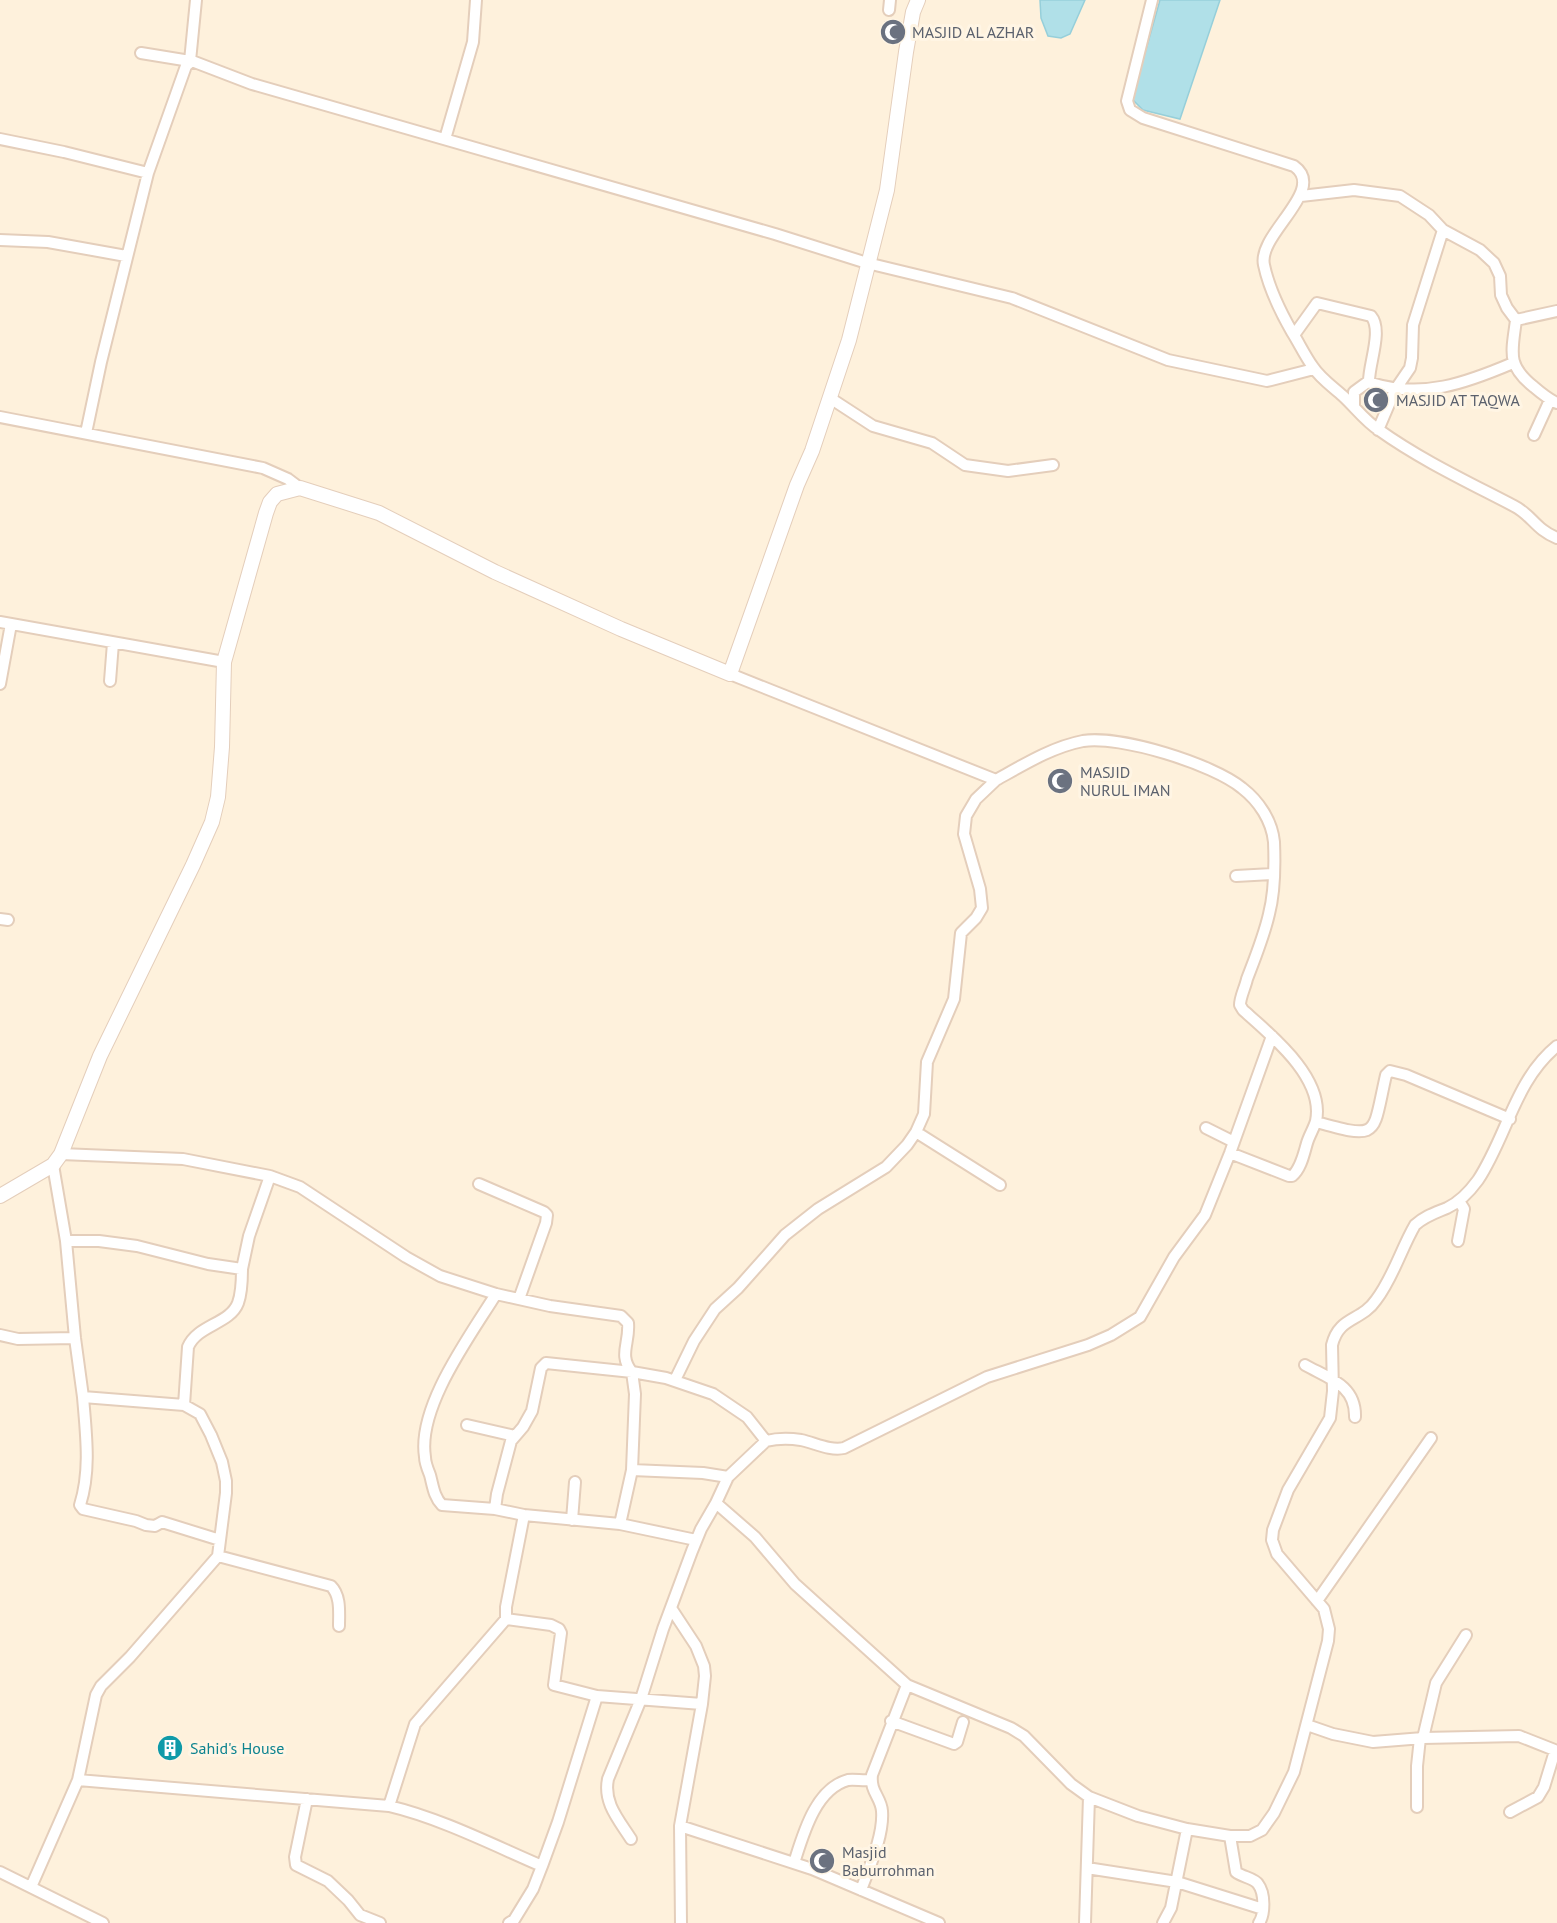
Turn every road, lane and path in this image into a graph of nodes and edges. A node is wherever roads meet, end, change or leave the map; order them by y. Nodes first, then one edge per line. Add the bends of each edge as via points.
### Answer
1 (476, 0) edge
2 (918, 0) edge
3 (1150, 0) edge
4 (196, 4) edge
5 (141, 53) dead end
6 (190, 61) junction
7 (0, 139) edge
8 (445, 139) junction
9 (148, 173) junction
10 (1301, 196) junction
11 (1443, 230) junction
12 (0, 240) edge
13 (126, 256) junction
14 (867, 263) junction
15 (1557, 311) edge
16 (1516, 320) junction
17 (1294, 335) junction
18 (1514, 363) junction
19 (1314, 369) junction
20 (1369, 381) junction
21 (1395, 390) junction
22 (830, 398) junction
23 (1553, 401) edge
24 (1354, 406) junction
25 (0, 417) edge
26 (1378, 430) junction
27 (86, 433) junction
28 (1534, 435) dead end
29 (1053, 465) dead end
30 (275, 473) junction
31 (300, 488) junction
32 (277, 494) junction
33 (1557, 538) edge
34 (5, 623) edge
35 (113, 643) junction
36 (224, 662) junction
37 (730, 674) junction
38 (110, 681) dead end
39 (0, 684) edge
40 (996, 780) junction
41 (1274, 874) junction
42 (1236, 876) dead end
43 (1272, 1036) junction
44 (1557, 1046) edge
45 (1510, 1119) junction
46 (1316, 1122) junction
47 (1206, 1128) dead end
48 (916, 1132) junction
49 (1234, 1142) junction
50 (1230, 1153) junction
51 (57, 1160) junction
52 (270, 1176) junction
53 (479, 1184) dead end
54 (1000, 1185) dead end
55 (0, 1196) edge
56 (1459, 1202) junction
57 (66, 1240) junction
58 (1458, 1241) dead end
59 (242, 1269) junction
60 (496, 1294) junction
61 (519, 1299) junction
62 (0, 1335) edge
63 (75, 1338) junction
64 (1305, 1365) dead end
65 (632, 1372) junction
66 (675, 1380) junction
67 (1334, 1380) junction
68 (83, 1397) junction
69 (184, 1405) junction
70 (1355, 1417) dead end
71 (467, 1425) dead end
72 (515, 1437) junction
73 (1431, 1438) dead end
74 (766, 1441) junction
75 (632, 1470) junction
76 (729, 1477) junction
77 (575, 1482) dead end
78 (716, 1503) junction
79 (495, 1509) junction
80 (524, 1515) junction
81 (572, 1520) junction
82 (620, 1524) junction
83 (220, 1540) junction
84 (696, 1540) junction
85 (218, 1556) junction
86 (1317, 1601) junction
87 (671, 1608) junction
88 (506, 1620) junction
89 (339, 1626) dead end
90 (1466, 1635) dead end
91 (907, 1685) junction
92 (597, 1696) junction
93 (640, 1699) junction
94 (702, 1704) junction
95 (891, 1721) junction
96 (963, 1722) dead end
97 (1307, 1725) junction
98 (1422, 1738) junction
99 (1556, 1751) edge
100 (78, 1780) junction
101 (871, 1780) junction
102 (1089, 1797) junction
103 (307, 1799) junction
104 (389, 1806) junction
105 (1417, 1807) dead end
106 (1510, 1812) dead end
107 (680, 1826) junction
108 (1186, 1829) junction
109 (1230, 1836) junction
110 (632, 1839) dead end
111 (794, 1863) junction
112 (542, 1866) junction
113 (1087, 1868) junction
114 (0, 1872) edge
115 (1177, 1882) junction
116 (31, 1887) junction
117 (861, 1890) junction
118 (1263, 1909) junction
119 (103, 1923) edge
120 (380, 1923) edge
121 (509, 1923) edge
122 (681, 1923) edge
123 (939, 1923) edge
124 (1085, 1923) edge
125 (1163, 1923) edge
126 (1258, 1923) edge

1 - 8 street via 473,42
2 - 14 street via 906,52 886,190
3 - 10 street via 1127,101 1130,110 1143,118 1294,166 1303,180
4 - 6 street
5 - 6 street
6 - 8 street via 252,84
6 - 9 street
7 - 9 street
8 - 14 street
9 - 13 street
10 - 11 street via 1354,190 1400,196 1429,215
10 - 17 street via 1266,248 1263,262 1274,296
11 - 16 street via 1480,250 1494,263 1507,309
11 - 21 street via 1413,325 1410,368
12 - 13 street via 48,242
13 - 27 street
14 - 19 street via 1012,298 1167,360 1267,381
14 - 22 street
15 - 16 street
16 - 18 street
17 - 19 street
17 - 20 street via 1317,303 1371,316 1376,323 1376,335
18 - 21 street via 1451,387
18 - 23 street via 1520,376
19 - 24 street
20 - 21 street
20 - 24 street via 1354,392
21 - 26 street
22 - 29 street via 873,426 932,443 965,465 1008,471
22 - 37 street
23 - 28 street
24 - 26 street
25 - 27 street
26 - 33 street via 1470,485 1516,506 1539,529
27 - 30 street
30 - 31 street
30 - 32 street
31 - 32 street
31 - 37 street via 379,513 495,572
32 - 36 street via 266,513
34 - 35 street
34 - 39 street
35 - 36 street
35 - 38 street
36 - 51 street via 222,747 212,822 100,1056
37 - 40 street
40 - 41 street via 1034,759 1082,741 1116,741 1156,751 1228,778 1254,799 1274,838
40 - 48 street via 976,799 966,816 964,834 982,908 961,933 954,999 927,1062 924,1114
41 - 42 street
41 - 43 street via 1269,915 1240,1001 1243,1010
43 - 46 street via 1314,1089
43 - 49 street
44 - 45 street via 1526,1081
45 - 46 street via 1389,1071 1371,1129 1353,1132
45 - 56 street via 1477,1181
46 - 50 street via 1299,1168 1292,1176
47 - 49 street
48 - 54 street
48 - 66 street via 886,1167 818,1209 785,1235 715,1309
49 - 50 street
50 - 74 street via 1205,1215 1174,1257 1140,1317 1111,1335 987,1377 844,1448 801,1440
51 - 52 street via 183,1159
51 - 55 street
51 - 57 street
52 - 59 street
52 - 60 street via 300,1187 425,1269
53 - 61 street via 547,1215
56 - 58 street via 1464,1209
56 - 67 street via 1422,1218 1377,1300 1337,1330 1332,1345
57 - 59 street via 137,1246
57 - 63 street
59 - 69 street via 237,1305 191,1339
60 - 61 street
60 - 79 street via 454,1361 429,1414 424,1457 441,1505
61 - 65 street via 621,1316 628,1323 624,1356
62 - 63 street via 18,1339
63 - 68 street
64 - 67 street
65 - 66 street
65 - 72 street via 544,1364 532,1411
65 - 75 street
66 - 74 street via 713,1394 732,1406 747,1417
67 - 70 street via 1354,1400
67 - 86 street via 1330,1418 1288,1490 1272,1540 1277,1554
68 - 69 street
68 - 83 street via 88,1457 80,1505 83,1509 146,1525 162,1522
69 - 83 street via 200,1414 222,1462 226,1492
71 - 72 street
72 - 79 street
73 - 86 street
74 - 76 street
75 - 76 street
75 - 82 street
76 - 78 street
77 - 81 street
78 - 84 street
78 - 91 street via 755,1537 795,1584
79 - 80 street
80 - 81 street
80 - 88 street
81 - 82 street
82 - 84 street
83 - 85 street
84 - 87 street
85 - 89 street via 331,1586 338,1599
85 - 100 street via 130,1658 100,1686
86 - 97 street via 1324,1609 1329,1629
87 - 93 street
87 - 94 street via 704,1666
88 - 92 street via 559,1629 554,1685
88 - 104 street via 415,1724
90 - 98 street via 1436,1683
91 - 95 street
91 - 102 street via 1011,1728
92 - 93 street
92 - 112 street
93 - 94 street
93 - 110 street via 607,1786 612,1811
94 - 107 street
95 - 96 street via 954,1744
95 - 101 street
97 - 98 street via 1373,1742
97 - 109 street via 1294,1772 1274,1814 1257,1833
98 - 99 street via 1519,1736
98 - 105 street
99 - 106 street via 1538,1797
100 - 103 street
100 - 116 street
101 - 111 street via 848,1780 826,1793 806,1824
101 - 117 street via 882,1814 876,1849
102 - 108 street
102 - 113 street
103 - 104 street
103 - 120 street via 296,1865 328,1881 360,1915
104 - 112 street via 429,1818
107 - 111 street
107 - 122 street
108 - 109 street
108 - 115 street
109 - 118 street via 1236,1872 1258,1884
111 - 117 street
112 - 121 street via 533,1889
113 - 115 street
113 - 124 street
114 - 116 street
115 - 118 street
115 - 125 street
116 - 119 street
117 - 123 street
118 - 126 street

